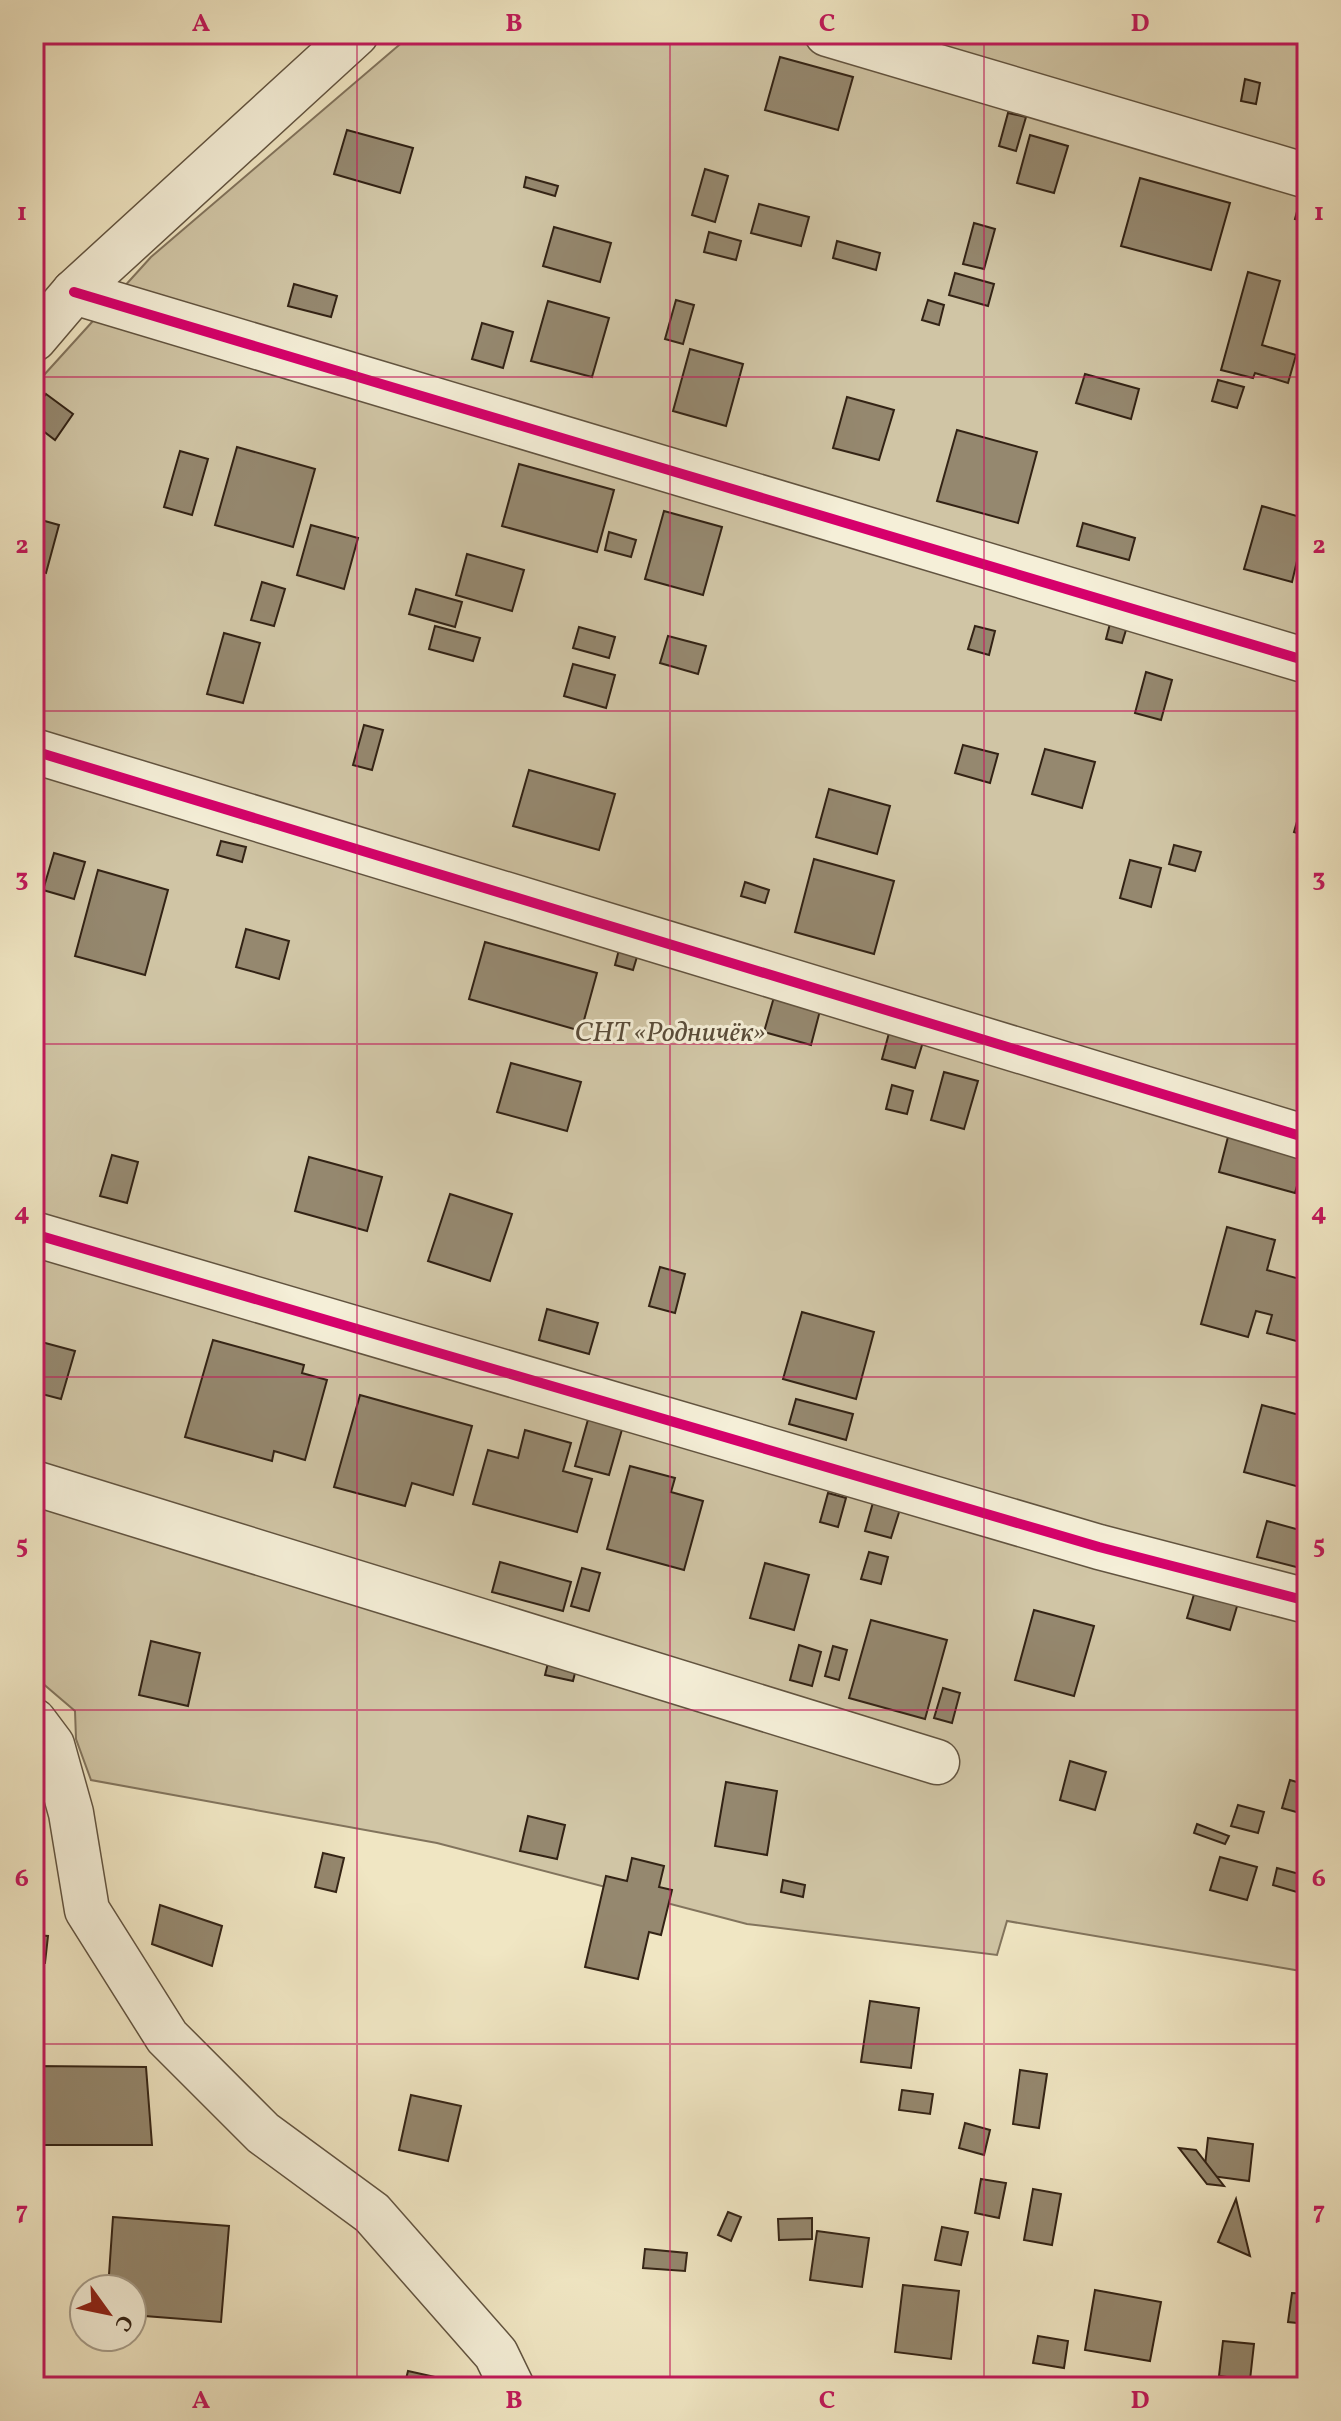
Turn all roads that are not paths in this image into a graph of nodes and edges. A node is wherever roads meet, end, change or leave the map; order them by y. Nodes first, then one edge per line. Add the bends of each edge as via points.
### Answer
1 (356, 34) edge
2 (827, 34) edge
3 (1307, 176) edge
4 (74, 292) junction
5 (34, 339) edge
6 (1307, 661) edge
7 (34, 751) edge
8 (1307, 1138) edge
9 (34, 1234) edge
10 (34, 1483) edge
11 (1307, 1601) edge
12 (34, 1721) edge
13 (937, 1762) dead end
14 (512, 2387) edge

1 - 4 street
2 - 3 street
4 - 5 street
4 - 6 street
7 - 8 street
9 - 11 street via 1099,1547
10 - 13 street
12 - 14 street via 52,1745 71,1813 87,1910 167,2037 263,2133 372,2213 496,2354

